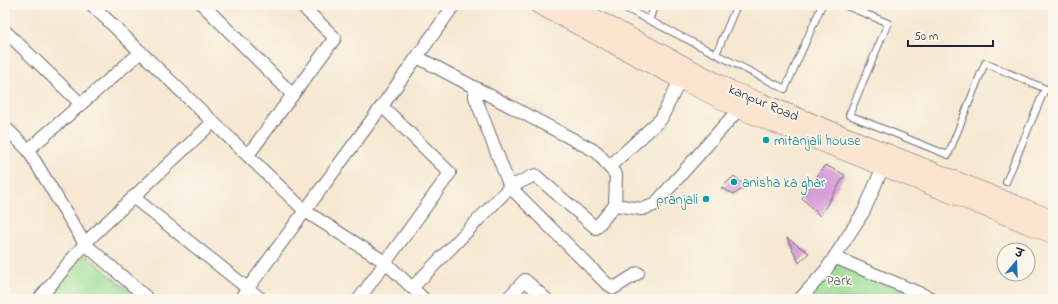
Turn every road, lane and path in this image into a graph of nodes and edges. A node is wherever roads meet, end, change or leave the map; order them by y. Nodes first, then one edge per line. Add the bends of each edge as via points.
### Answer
1 (92, 5) edge
2 (203, 5) edge
3 (301, 5) edge
4 (454, 5) edge
5 (538, 5) edge
6 (571, 5) edge
7 (619, 5) edge
8 (655, 5) edge
9 (737, 5) edge
10 (822, 5) edge
11 (844, 5) edge
12 (649, 20) junction
13 (5, 31) edge
14 (141, 52) junction
15 (716, 54) junction
16 (417, 57) junction
17 (680, 80) junction
18 (475, 88) junction
19 (1045, 89) junction
20 (1053, 92) edge
21 (293, 95) junction
22 (81, 104) junction
23 (382, 106) junction
24 (739, 109) junction
25 (213, 122) junction
26 (5, 127) edge
27 (834, 139) junction
28 (28, 150) junction
29 (248, 155) junction
30 (893, 166) junction
31 (609, 167) junction
32 (1006, 182) dead end
33 (510, 187) junction
34 (133, 197) junction
35 (615, 205) junction
36 (305, 211) junction
37 (1053, 219) edge
38 (1053, 235) edge
39 (84, 244) junction
40 (834, 258) junction
41 (385, 262) junction
42 (638, 272) dead end
43 (412, 288) junction
44 (248, 289) junction
45 (146, 298) edge
46 (39, 299) edge
47 (240, 299) edge
48 (261, 299) edge
49 (359, 299) edge
50 (424, 299) edge
51 (507, 299) edge
52 (546, 299) edge
53 (800, 299) edge
54 (933, 299) edge

1 - 14 street
2 - 21 street
3 - 21 street via 335,38
4 - 16 street
5 - 17 street
6 - 27 street, kanpur Road via 732,90
7 - 12 lane
8 - 12 lane
9 - 15 lane
10 - 15 lane via 786,89
11 - 19 lane via 888,24 849,115 948,155 985,63
12 - 15 lane
13 - 22 street
14 - 22 street
14 - 25 street
16 - 18 street
16 - 23 street
17 - 24 street
17 - 31 street via 661,119
18 - 31 street via 597,152
18 - 33 street via 475,97
19 - 20 lane
19 - 32 lane
21 - 29 street
22 - 28 street
23 - 36 street
23 - 41 street via 450,173
24 - 27 street
24 - 35 street via 654,205 642,209
25 - 29 street
25 - 34 street
26 - 28 street
27 - 30 street, kanpur Road
28 - 39 street
29 - 36 street
30 - 37 street, kanpur Road
30 - 38 street
30 - 40 street
31 - 35 street via 616,175
33 - 35 street via 535,175 596,228
33 - 42 street via 606,283 614,288
33 - 43 street
34 - 39 street
34 - 44 street
36 - 41 street
36 - 44 street
39 - 45 street
39 - 46 street
40 - 53 street
40 - 54 street
41 - 43 street
41 - 49 street
43 - 50 street
44 - 47 street
44 - 48 street
51 - 52 street via 525,280

